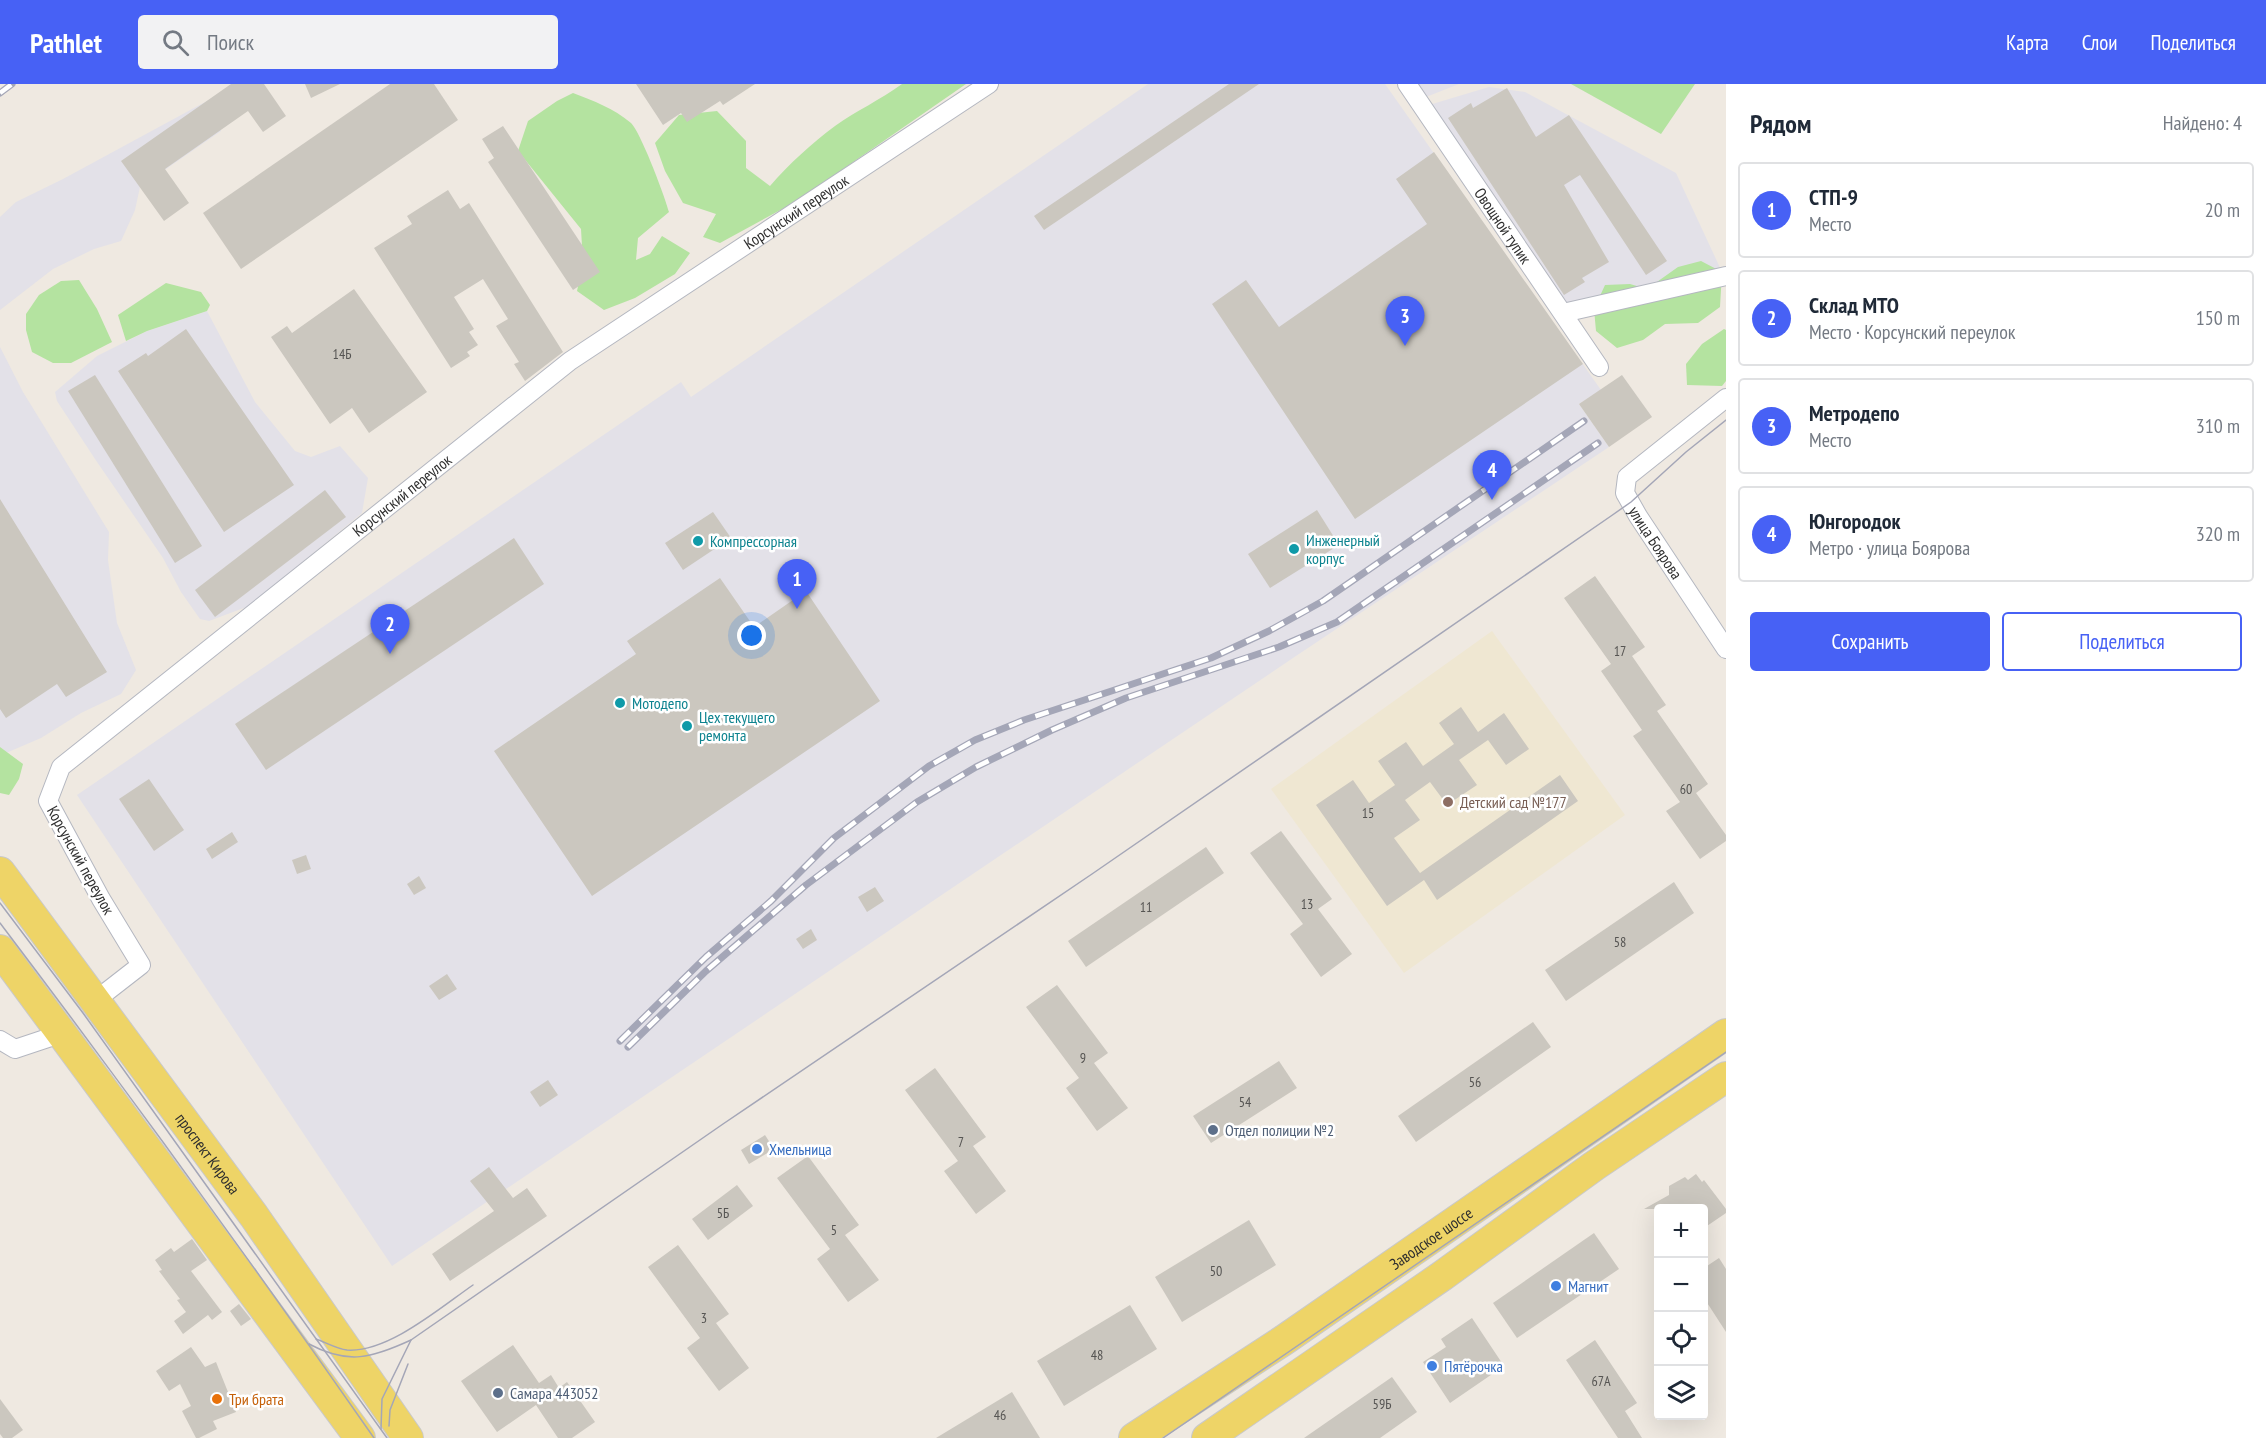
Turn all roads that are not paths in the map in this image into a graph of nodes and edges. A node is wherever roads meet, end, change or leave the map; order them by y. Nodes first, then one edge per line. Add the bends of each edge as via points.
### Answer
1 (989, 84) edge
2 (1407, 84) edge
3 (1726, 276) edge
4 (1563, 313) junction
5 (1599, 367) dead end
6 (1726, 398) edge
7 (1726, 649) edge
8 (0, 872) edge
9 (0, 950) edge
10 (96, 1000) junction
11 (63, 1033) junction
12 (1726, 1034) edge
13 (0, 1040) edge
14 (1726, 1077) edge
15 (1143, 1431) edge
16 (360, 1438) edge
17 (408, 1438) edge
18 (1122, 1438) edge
19 (1207, 1438) edge

1 - 10 street, Корсунский переулок via 570,361 61,767 48,801 141,965
2 - 4 street, Овощной тупик
3 - 4 street
4 - 5 street, Овощной тупик
6 - 7 street, улица Боярова via 1627,477 1625,493
8 - 10 main road, проспект Кирова
9 - 11 main road
10 - 17 main road, проспект Кирова
11 - 13 street via 15,1049
11 - 16 main road
12 - 15 main road, Заводское шоссе via 1284,1340
14 - 19 main road
15 - 18 main road, Заводское шоссе

